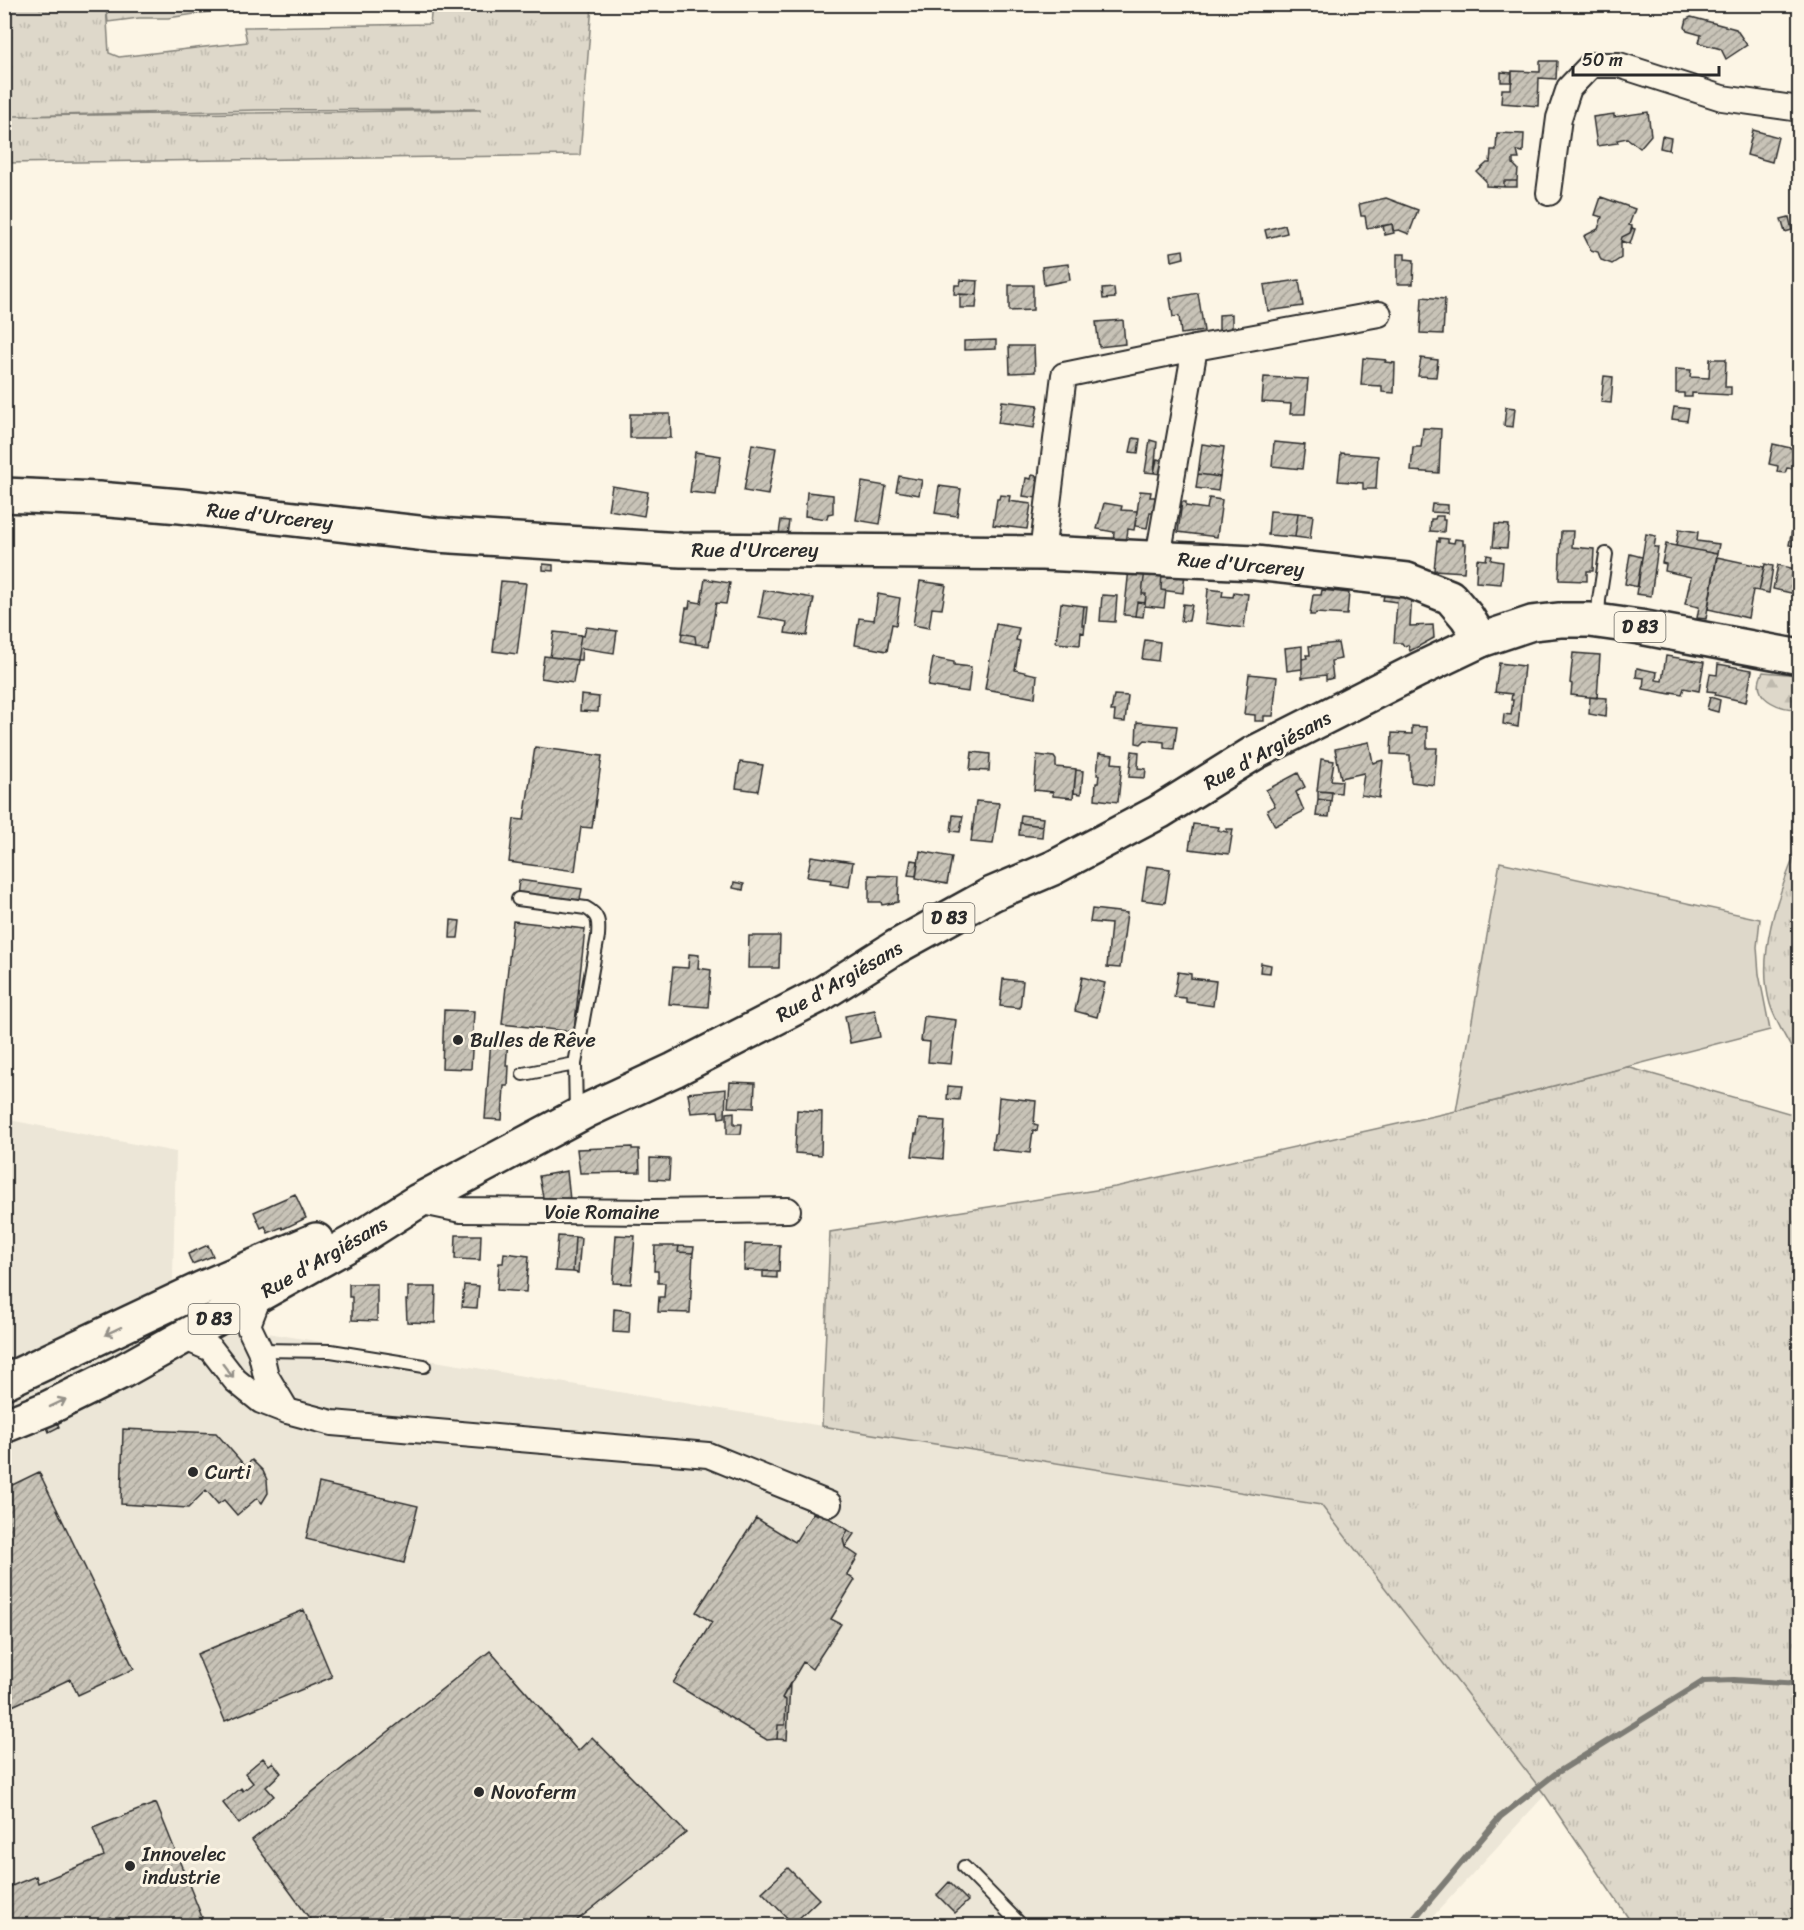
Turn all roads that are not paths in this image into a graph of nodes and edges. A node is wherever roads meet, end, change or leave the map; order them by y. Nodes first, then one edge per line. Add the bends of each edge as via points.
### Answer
1 (1800, 109) edge
2 (1549, 193) dead end
3 (1379, 314) dead end
4 (1195, 348) junction
5 (4, 495) edge
6 (1041, 553) junction
7 (1606, 554) dead end
8 (1158, 557) junction
9 (1598, 621) junction
10 (1481, 640) junction
11 (1800, 657) edge
12 (518, 899) dead end
13 (575, 1064) junction
14 (523, 1074) dead end
15 (576, 1117) junction
16 (418, 1201) junction
17 (788, 1210) dead end
18 (275, 1259) junction
19 (160, 1309) junction
20 (234, 1320) junction
21 (197, 1343) junction
22 (260, 1350) junction
23 (424, 1366) dead end
24 (4, 1382) edge
25 (287, 1411) junction
26 (4, 1426) edge
27 (829, 1504) dead end
28 (964, 1867) dead end
29 (1022, 1926) edge

1 - 2 street via 1722,98 1619,65 1591,66 1569,88 1559,118
3 - 4 street
4 - 6 street via 1064,375
4 - 8 street
5 - 6 main road, Rue d'Urcerey via 180,506 436,535 670,549
6 - 8 main road, Rue d'Urcerey
7 - 9 lane
8 - 10 main road, Rue d'Urcerey via 1407,580 1450,597
9 - 10 main road, D 83 via 1532,623
9 - 11 main road, D 83
10 - 15 main road, Rue d'Argiésans / D 83 via 1254,753 1159,812 1053,868 992,894 820,995
12 - 13 lane via 586,908 599,920
13 - 14 lane
13 - 15 lane
15 - 16 main road, Rue d'Argiésans / D 83
16 - 17 street, Voie Romaine via 461,1210
16 - 18 main road, Rue d'Argiésans / D 83 via 342,1227
16 - 20 main road, Rue d'Argiésans / D 83 via 356,1241 260,1294
18 - 19 main road, Rue d'Argiésans / D 83
18 - 20 street via 226,1293
19 - 20 street via 198,1307
19 -> 24 main road, Rue d'Argiésans / D 83
20 - 21 main road, Rue d'Argiésans / D 83
20 - 22 street
21 -> 25 street via 261,1401
26 -> 21 main road, Rue d'Argiésans / D 83 via 121,1372
22 - 23 lane via 331,1351
22 - 25 street via 266,1376
25 - 27 street via 332,1423 708,1455
28 - 29 lane

